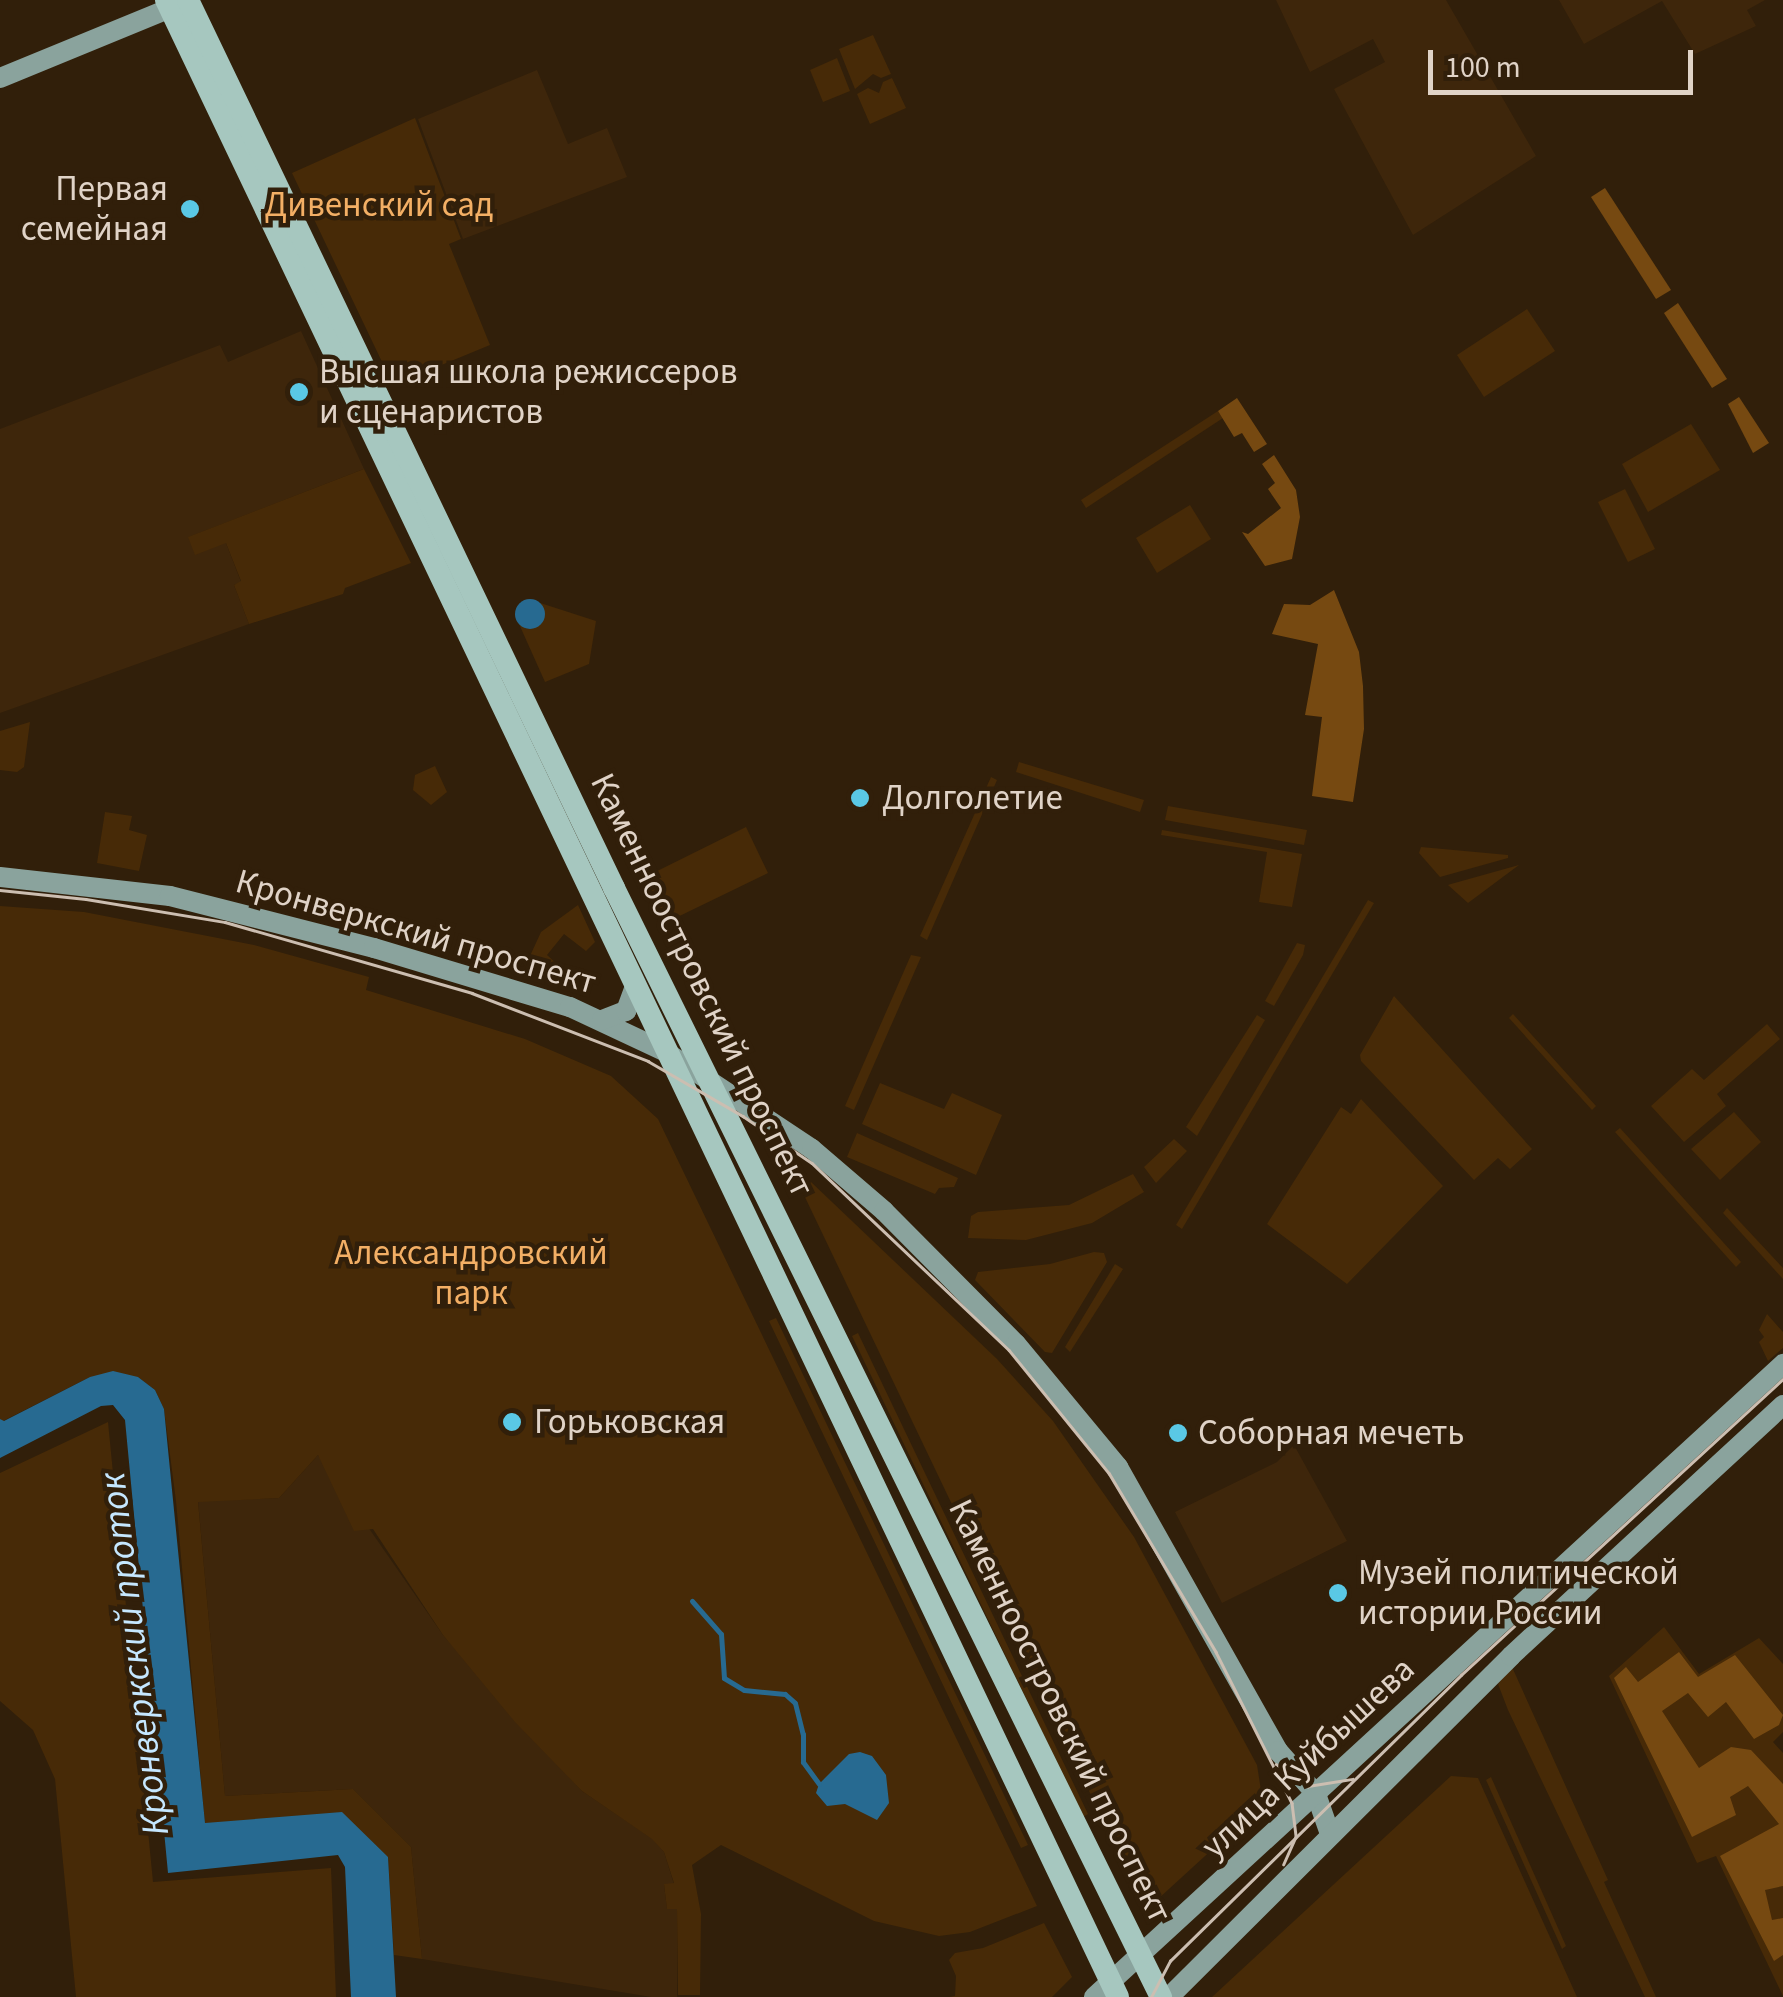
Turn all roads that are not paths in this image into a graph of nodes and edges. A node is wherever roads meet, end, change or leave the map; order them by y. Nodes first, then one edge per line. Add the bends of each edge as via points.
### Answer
1 (180, 2) edge
2 (0, 78) edge
3 (0, 876) edge
4 (635, 986) junction
5 (602, 1020) junction
6 (666, 1052) junction
7 (706, 1077) junction
8 (1783, 1364) edge
9 (1783, 1405) edge
10 (1316, 1794) junction
11 (1330, 1834) junction
12 (1141, 1956) junction
13 (1108, 1992) edge
14 (1161, 1997) edge
15 (1169, 1997) edge

1 - 2 street
1 - 4 main road, Каменноостровский проспект
1 - 7 main road, Каменноостровский проспект
3 - 5 street, Кронверкский проспект via 170,896 238,912 526,992
4 - 5 street via 626,1011
4 - 6 main road, Каменноостровский проспект
5 - 6 street, Кронверкский проспект
6 - 7 street, Кронверкский проспект
6 - 13 main road, Каменноостровский проспект
7 - 10 street, Кронверкский проспект via 812,1149 884,1211 1062,1394 1118,1467 1278,1751
7 - 12 main road, Каменноостровский проспект
8 - 10 street, улица Куйбышева
9 - 11 street, улица Куйбышева
10 - 11 street, Кронверкский проспект
10 - 12 street, улица Куйбышева
11 - 15 street, улица Куйбышева
12 - 13 street, улица Куйбышева
12 - 14 main road, Каменноостровский проспект

